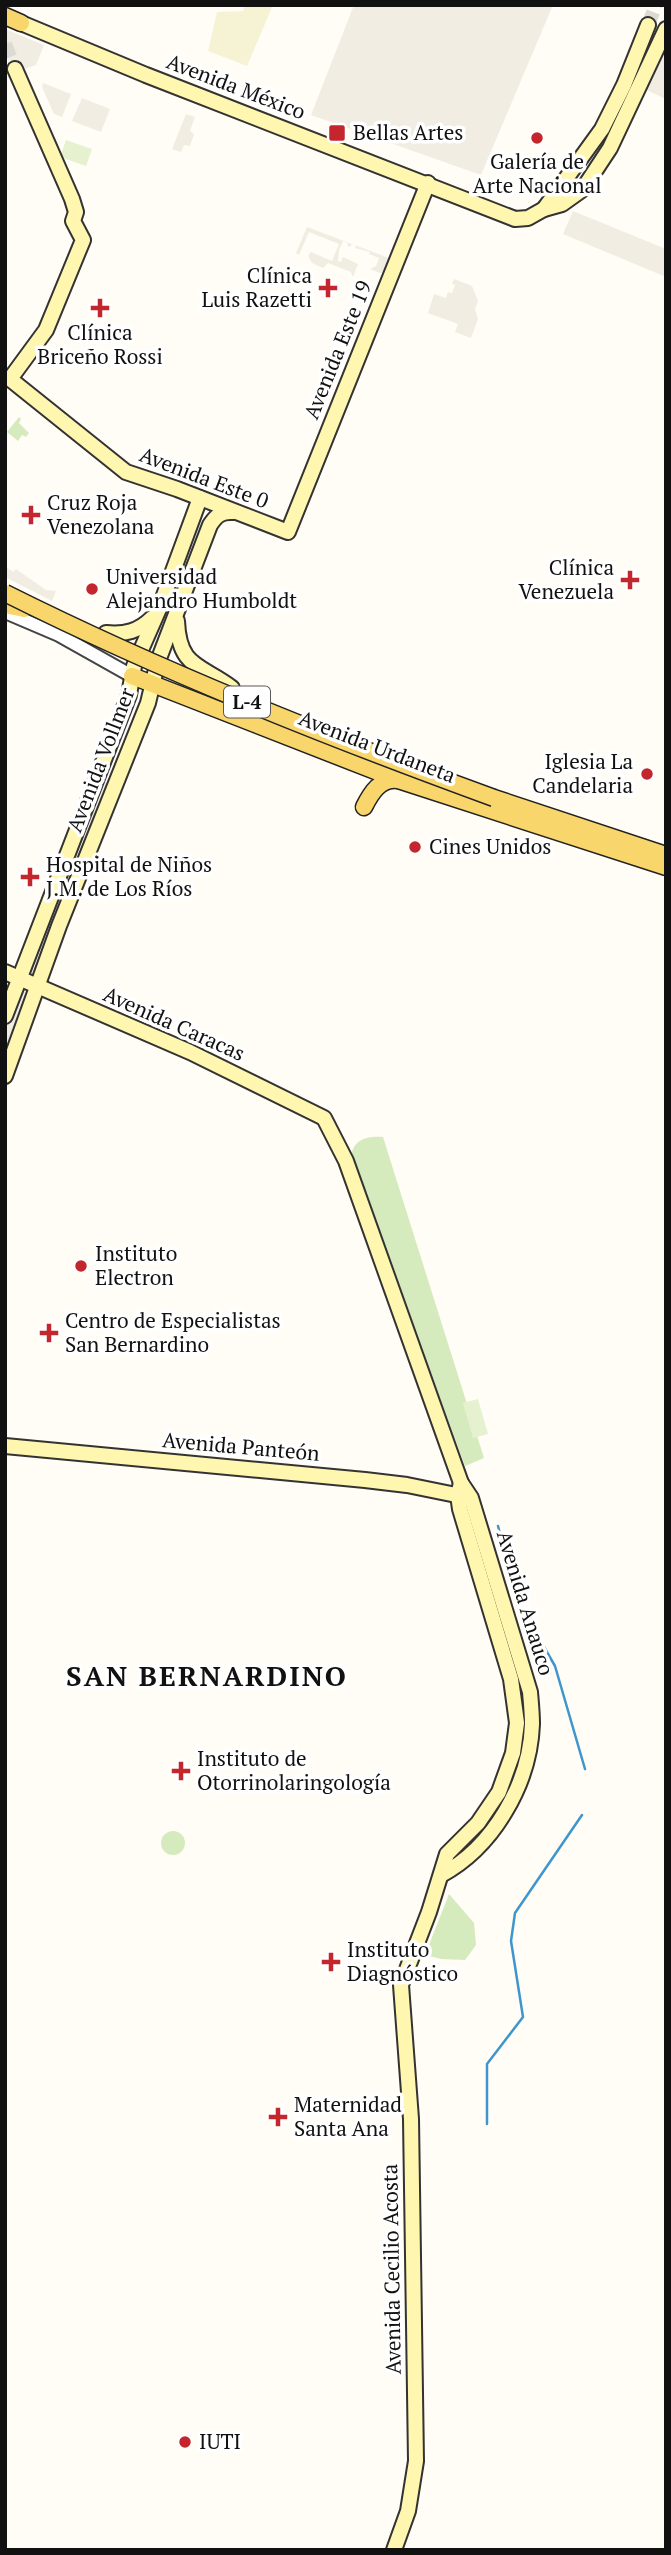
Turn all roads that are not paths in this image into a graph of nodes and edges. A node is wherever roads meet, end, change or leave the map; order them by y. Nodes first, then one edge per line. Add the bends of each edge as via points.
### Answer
1 (5, 16) edge
2 (21, 23) joint
3 (648, 25) tunnel mouth
4 (666, 29) tunnel mouth
5 (15, 69) tunnel mouth
6 (428, 183) junction
7 (544, 209) junction
8 (200, 498) junction
9 (233, 512) junction
10 (288, 532) joint
11 (5, 593) edge
12 (5, 603) edge
13 (159, 608) junction
14 (5, 612) edge
15 (176, 616) junction
16 (106, 633) dead end
17 (131, 676) junction
18 (152, 684) junction
19 (232, 688) joint
20 (173, 693) junction
21 (409, 762) dead end
22 (401, 781) junction
23 (487, 803) junction
24 (363, 807) dead end
25 (546, 821) junction
26 (666, 855) edge
27 (666, 867) edge
28 (12, 975) edge
29 (37, 986) junction
30 (5, 1016) edge
31 (5, 1076) edge
32 (324, 1118) joint
33 (5, 1446) edge
34 (463, 1492) junction
35 (401, 1986) joint
36 (394, 2550) edge

1 - 2 main road
2 - 6 main road, Avenida México
3 - 7 main road via 602,129
4 - 7 main road via 610,148 583,189 562,204
5 - 8 main road, Avenida Este 0 via 72,199 73,221 83,240 47,330 9,379 126,472
6 - 7 main road, Avenida México via 515,219
6 - 10 main road, Avenida Este 19
8 - 9 main road, Avenida Este 0
8 - 13 main road, Avenida Vollmer
9 - 10 main road, Avenida Este 0
9 - 15 main road, Avenida Vollmer via 216,517 210,525
11 - 23 main road, L-4, bridge via 150,663
12 - 23 main road, L-4 via 207,696 380,766
13 - 16 main road via 133,631
13 - 17 main road, Avenida Vollmer
14 - 17 street, Avenida Urdaneta via 59,635
15 - 18 main road, Avenida Vollmer
15 - 19 main road via 179,644 188,659
17 - 18 main road, Avenida Urdaneta / L-4
17 - 28 main road, Avenida Vollmer via 129,695
18 - 20 main road, Avenida Urdaneta / L-4
18 - 29 main road, Avenida Vollmer
19 - 20 main road, L-4 via 175,668 164,678
20 - 22 main road, Avenida Urdaneta / L-4
21 - 22 main road via 394,759 389,763 389,772
22 - 23 main road, Avenida Urdaneta / L-4 via 460,801
22 - 24 main road via 391,779 380,785
23 - 25 main road, L-4
25 - 26 main road, L-4
25 - 27 main road, L-4
28 - 29 main road, Avenida Caracas
28 - 30 main road, Avenida Vollmer
29 - 31 main road, Avenida Vollmer
29 - 32 main road, Avenida Caracas via 190,1052
32 - 34 main road, Avenida Anauco via 346,1161
33 - 34 main road, Avenida Panteón
34 - 35 main road, Avenida Anauco via 460,1509 510,1679 517,1723 513,1753 499,1792 478,1823 447,1854
35 - 36 main road, Avenida Cecilio Acosta via 411,2119 416,2460 408,2511

